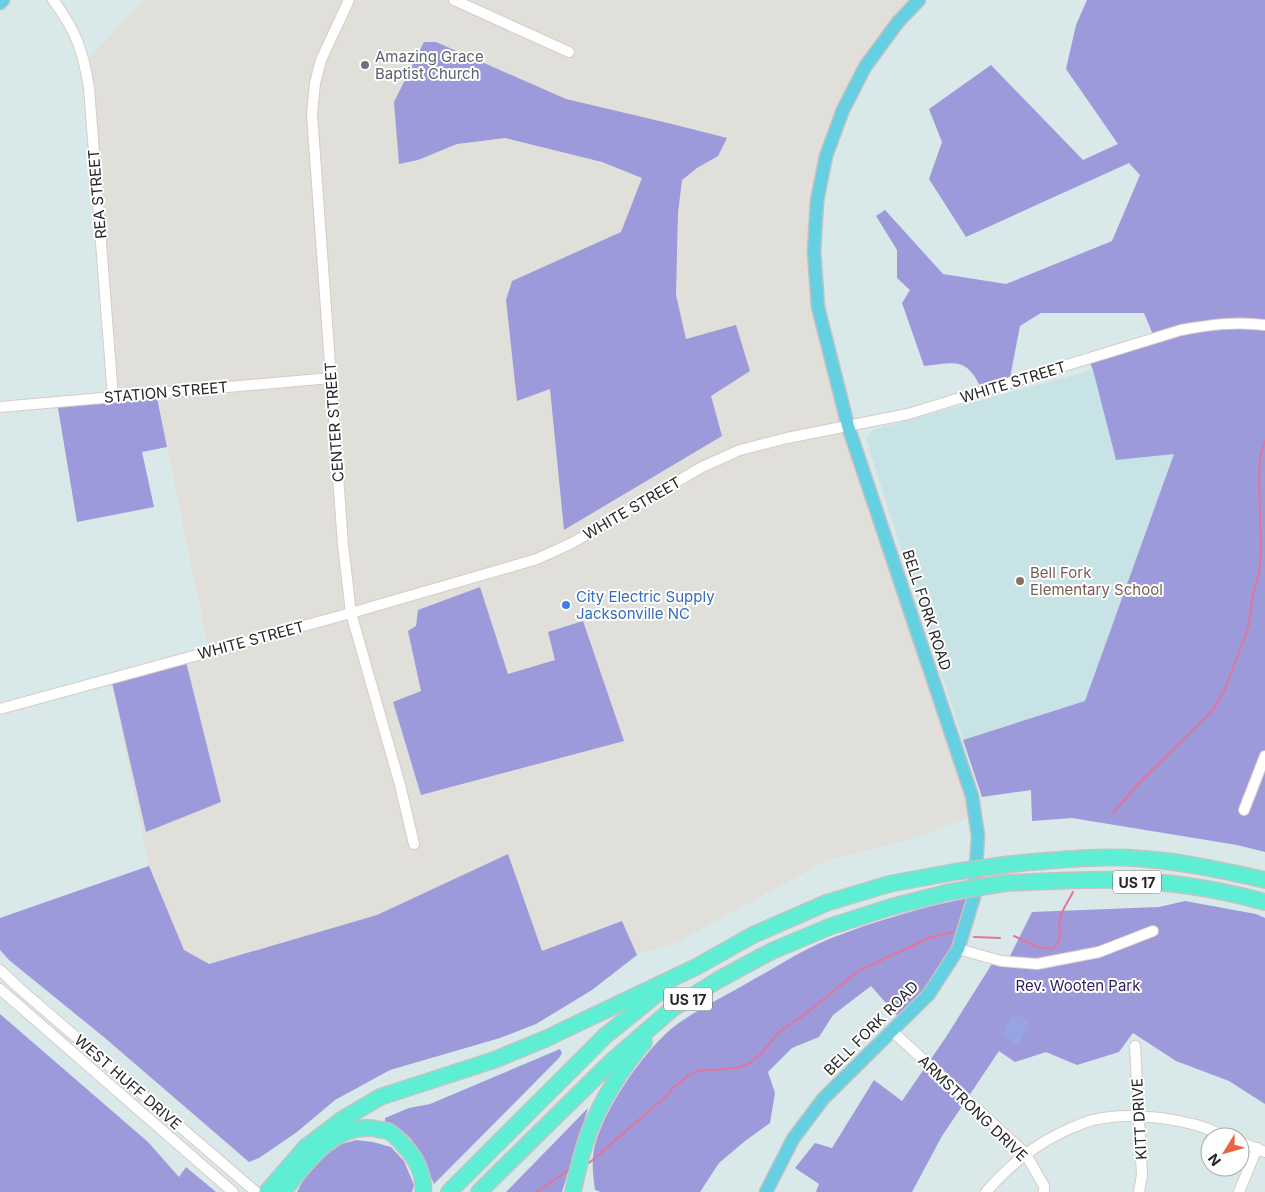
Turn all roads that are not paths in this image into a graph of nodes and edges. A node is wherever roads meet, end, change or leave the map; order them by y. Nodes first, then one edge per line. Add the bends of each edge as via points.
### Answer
1 (3, 0) edge
2 (53, 0) edge
3 (349, 0) edge
4 (454, 0) edge
5 (919, 0) edge
6 (0, 3) edge
7 (569, 52) dead end
8 (1265, 325) edge
9 (331, 378) junction
10 (113, 397) junction
11 (0, 407) edge
12 (848, 426) junction
13 (351, 613) junction
14 (0, 709) edge
15 (1265, 756) edge
16 (1244, 810) dead end
17 (414, 844) dead end
18 (1265, 880) edge
19 (1265, 902) edge
20 (1153, 931) dead end
21 (958, 949) junction
22 (696, 967) junction
23 (0, 970) edge
24 (0, 989) edge
25 (672, 1009) junction
26 (892, 1031) junction
27 (1135, 1046) dead end
28 (1138, 1116) junction
29 (1202, 1127) edge
30 (1261, 1150) edge
31 (1025, 1154) junction
32 (232, 1192) edge
33 (256, 1192) edge
34 (267, 1192) edge
35 (282, 1192) edge
36 (423, 1192) edge
37 (449, 1192) edge
38 (479, 1192) edge
39 (573, 1192) edge
40 (766, 1192) edge
41 (986, 1192) edge
42 (1044, 1192) edge
43 (1139, 1192) edge
44 (1239, 1192) edge

1 - 6 main road
2 - 10 street, REA STREET via 80,43 89,88
3 - 9 street, CENTER STREET via 321,60 312,114
4 - 7 street
5 - 12 main road, BELL FORK ROAD via 898,22 865,67 842,110 826,156 817,201 814,251 818,307
8 - 12 street, WHITE STREET via 1243,322 1181,330 908,414
9 - 10 street, STATION STREET
9 - 13 street, CENTER STREET via 342,545
10 - 11 street, STATION STREET
12 - 13 street, WHITE STREET via 740,450 702,467 572,543 538,559
12 - 21 main road, BELL FORK ROAD via 972,796 978,836 974,897
13 - 14 street, WHITE STREET
13 - 17 street, CENTER STREET
15 - 16 street
18 - 22 highway, US 17, bridge via 1202,866 1144,858 1083,858 954,872 889,884 826,903 753,935
19 - 25 highway, US 17, bridge via 1178,885 1119,880 1006,883 950,892 847,921 772,951
20 - 21 street via 1098,952 1038,964 1001,961
21 - 26 main road, BELL FORK ROAD via 929,994
22 - 34 highway via 494,1060 380,1097 306,1147
22 - 37 highway, US 17 via 604,1036
23 - 33 street, WEST HUFF DRIVE
24 - 32 street, WEST HUFF DRIVE
25 - 38 highway, US 17 via 612,1061
25 - 39 highway via 624,1067 607,1097 590,1130
26 - 31 street, ARMSTRONG DRIVE
26 - 40 main road, BELL FORK ROAD via 823,1099 793,1139
27 - 28 street, KITT DRIVE
28 - 29 street
28 - 31 street via 1092,1120
28 - 43 street, KITT DRIVE via 1142,1175
30 - 44 street
31 - 41 street
31 - 42 street, ARMSTRONG DRIVE via 1044,1186
35 - 36 highway via 330,1141 348,1130 367,1127 388,1131 407,1148 420,1169

